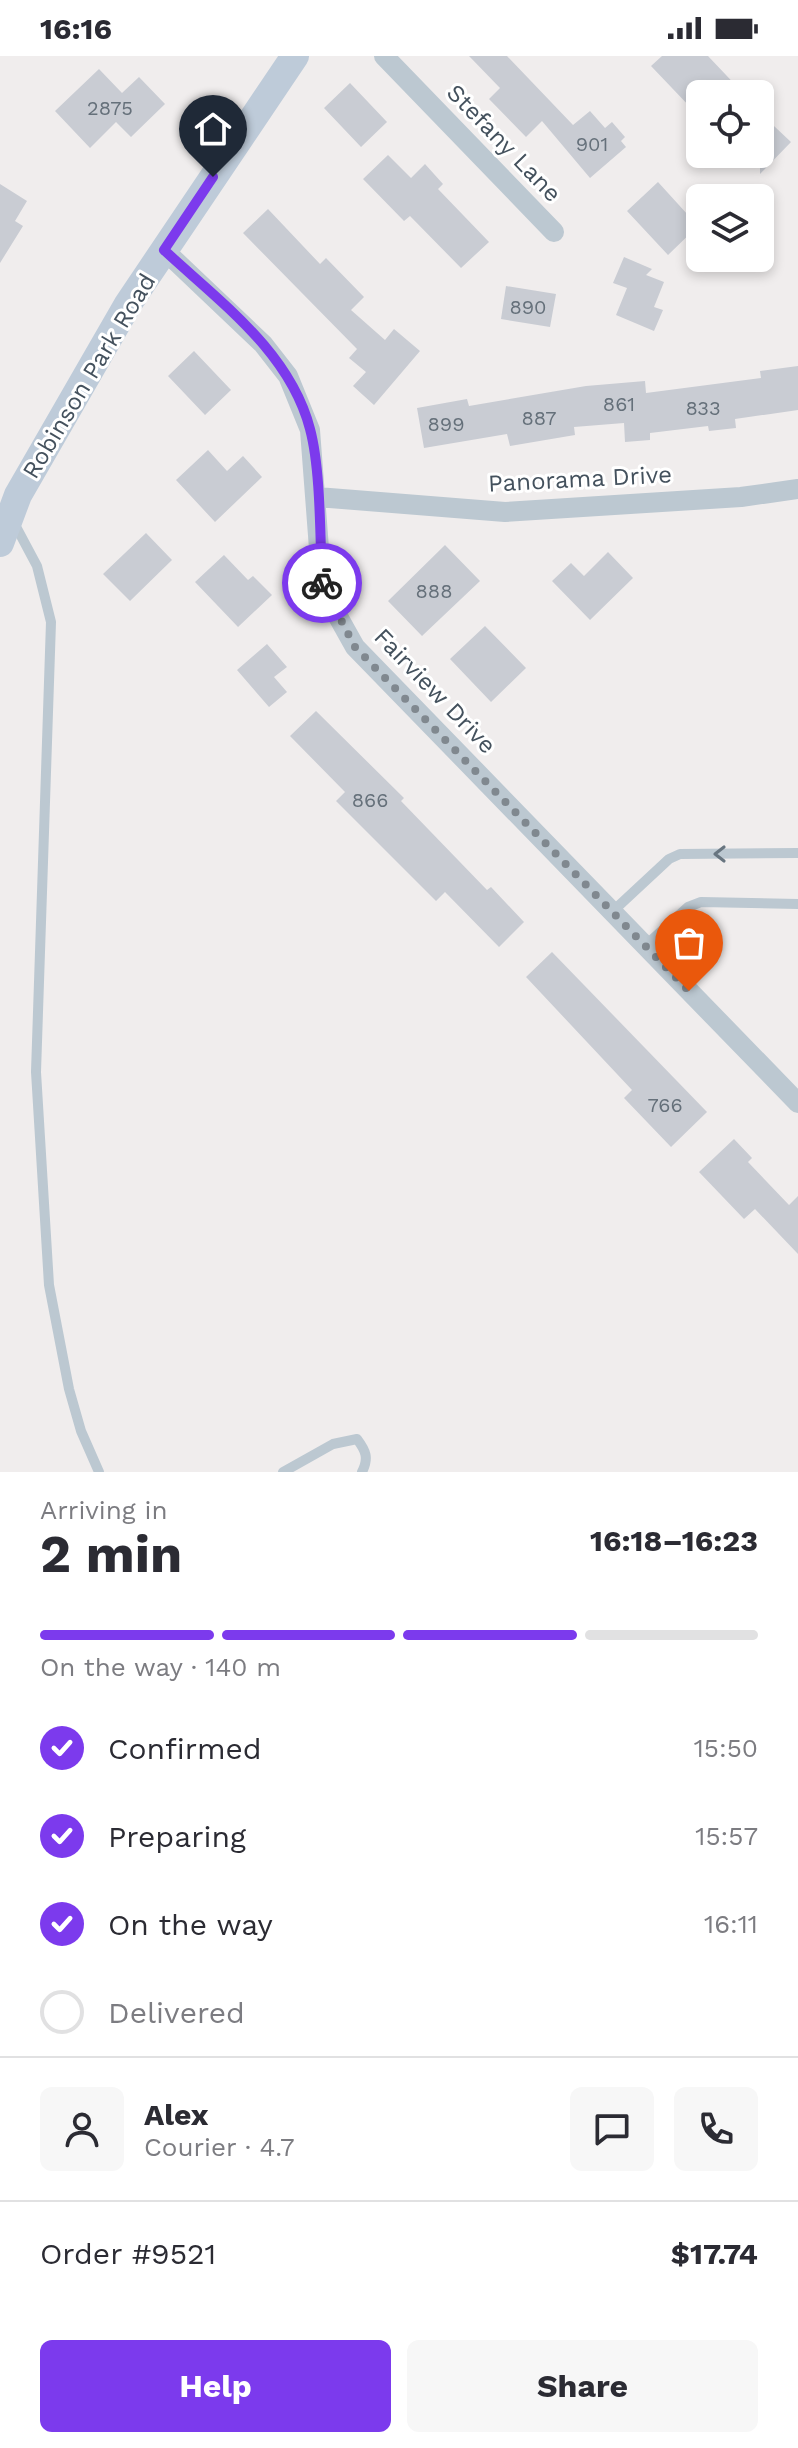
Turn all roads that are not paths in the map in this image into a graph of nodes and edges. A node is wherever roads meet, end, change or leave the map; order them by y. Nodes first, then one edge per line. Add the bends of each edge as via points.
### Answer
1 (295, 56) edge
2 (384, 56) edge
3 (554, 232) dead end
4 (164, 250) junction
5 (798, 489) edge
6 (317, 497) junction
7 (10, 516) junction
8 (0, 543) edge
9 (798, 853) edge
10 (798, 904) edge
11 (612, 912) junction
12 (645, 946) junction
13 (798, 1103) edge
14 (99, 1472) edge
15 (283, 1472) edge
16 (362, 1472) edge

1 - 4 street, Robinson Park Road
2 - 3 street, Stefany Lane
4 - 6 street, Fairview Drive via 263,344 288,376 310,430
4 - 7 street, Robinson Park Road via 128,304
5 - 6 street, Panorama Drive via 505,512
6 - 11 street, Fairview Drive via 322,588 355,647
7 - 8 street, Robinson Park Road
7 - 14 lane via 37,566 51,622 36,1072 49,1285 69,1389
9 -> 11 lane via 680,854
10 - 12 lane via 701,902 688,907
11 - 12 street, Fairview Drive
12 - 13 street, Fairview Drive
15 - 16 lane via 333,1444 357,1439 366,1452

